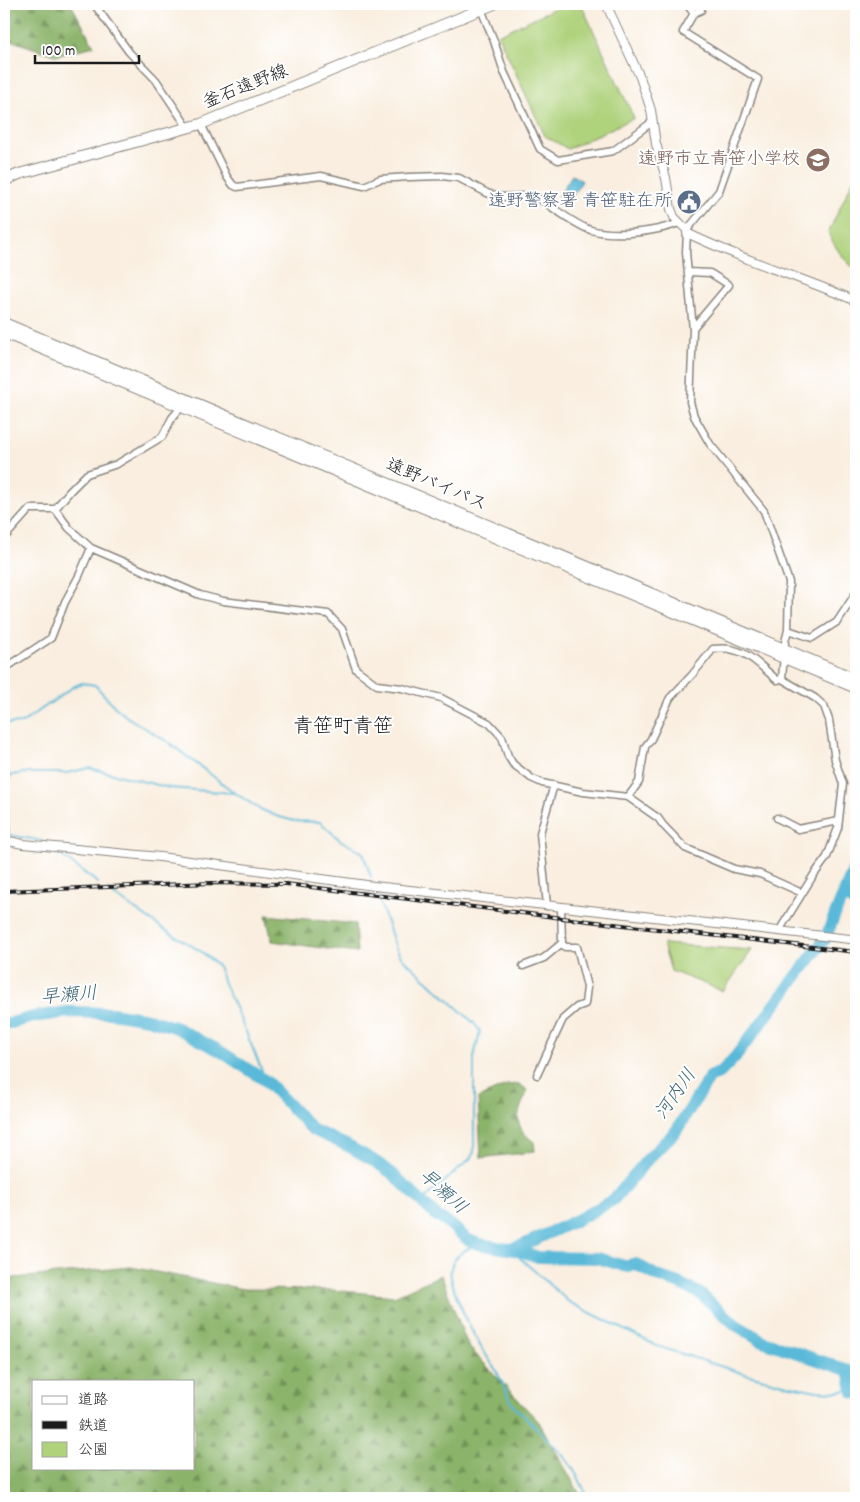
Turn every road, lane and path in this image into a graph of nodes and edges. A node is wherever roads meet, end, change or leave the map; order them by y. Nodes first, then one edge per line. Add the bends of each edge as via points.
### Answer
1 (94, 4) edge
2 (494, 4) edge
3 (606, 4) edge
4 (686, 4) edge
5 (696, 4) edge
6 (481, 9) junction
7 (694, 13) junction
8 (652, 122) junction
9 (201, 124) junction
10 (188, 128) junction
11 (4, 181) edge
12 (679, 223) junction
13 (687, 231) junction
14 (688, 272) junction
15 (856, 301) edge
16 (4, 323) edge
17 (693, 328) junction
18 (4, 333) edge
19 (185, 403) junction
20 (55, 509) junction
21 (4, 538) edge
22 (91, 548) junction
23 (856, 593) edge
24 (788, 630) junction
25 (784, 654) junction
26 (4, 665) edge
27 (782, 679) junction
28 (856, 679) edge
29 (856, 688) edge
30 (554, 785) junction
31 (628, 796) junction
32 (776, 818) dead end
33 (839, 821) junction
34 (4, 840) edge
35 (802, 892) junction
36 (547, 906) junction
37 (561, 908) junction
38 (779, 930) junction
39 (853, 940) edge
40 (562, 943) junction
41 (523, 966) dead end
42 (537, 1075) dead end

1 - 10 street via 129,52 156,80
2 - 6 main road, 釜石遠野線
3 - 8 street via 640,77
4 - 7 street
5 - 7 street via 701,10
6 - 8 street via 504,72 540,149 558,160 613,151
6 - 9 main road, 釜石遠野線
7 - 13 street via 683,32 758,79 719,191
8 - 12 street via 671,209
9 - 10 main road, 釜石遠野線
9 - 12 street via 227,178 237,187 321,176 364,186 380,179 442,176 459,178 499,197 538,198 591,231 629,232
10 - 11 main road, 釜石遠野線 via 19,174
12 - 13 street
13 - 14 street
13 - 15 street via 739,257
14 - 17 street
14 - 17 street via 710,273 729,285
16 - 19 main road, 遠野バイパス
17 - 24 street via 690,402 694,416 710,444 764,511 789,582
18 - 19 main road, 遠野バイパス
19 - 20 street via 162,437 117,464 87,474
19 - 25 main road, 遠野バイパス
20 - 21 street via 30,509
20 - 22 street via 69,528
22 - 26 street via 51,638 10,665
22 - 30 street via 208,597 328,614 342,629 356,669 377,685 441,698 489,722 502,737 514,764 531,778
23 - 24 street via 836,622 812,638
24 - 25 street
25 - 27 street
25 - 28 main road, 遠野バイパス
25 - 29 main road, 遠野バイパス
27 - 31 street via 777,680 741,651 727,647 713,649 670,698 645,747 639,782
27 - 33 street via 824,706 843,784
30 - 31 street via 583,792
30 - 36 street via 540,833
31 - 35 street via 658,818 685,848
32 - 33 street via 798,829
33 - 35 street via 827,857
34 - 36 street
35 - 38 street
36 - 37 street
37 - 38 street
37 - 40 street
38 - 39 street
40 - 41 street via 544,958
40 - 42 street via 565,947 576,947 587,987 585,1004 562,1019

